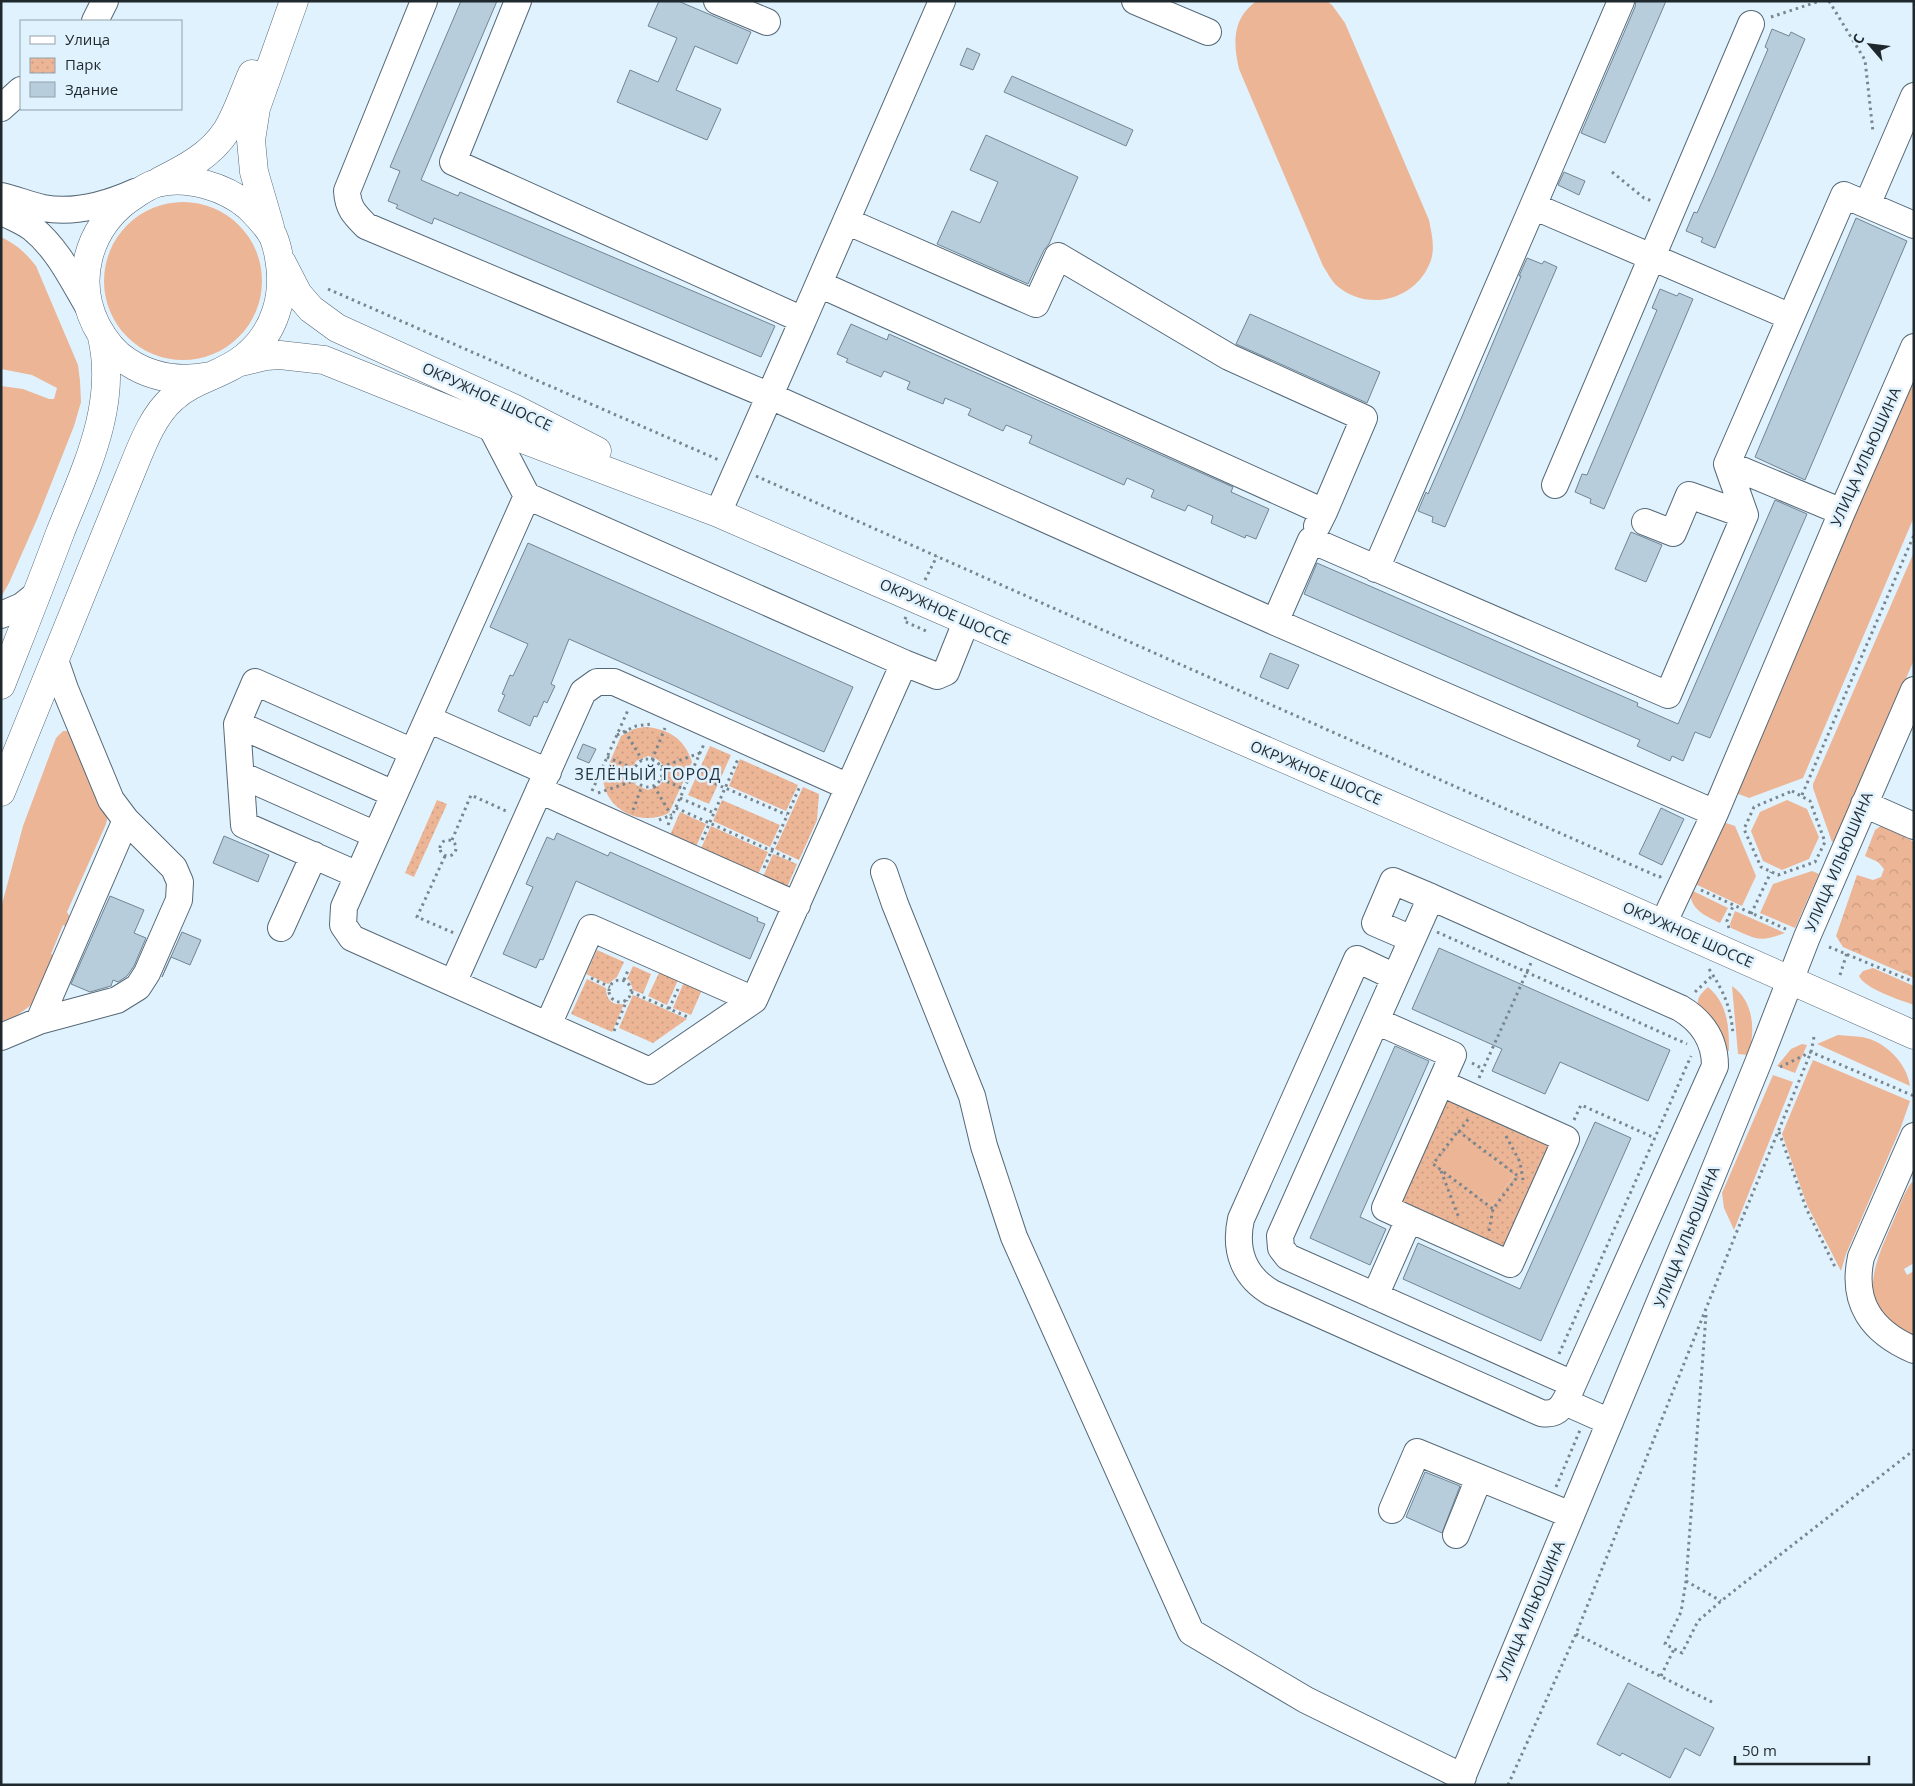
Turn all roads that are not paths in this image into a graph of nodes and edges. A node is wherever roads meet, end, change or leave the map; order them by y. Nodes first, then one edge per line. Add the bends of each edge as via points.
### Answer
1 (105, 1) edge
2 (283, 1) edge
3 (294, 1) edge
4 (424, 1) edge
5 (518, 1) edge
6 (717, 1) edge
7 (942, 1) edge
8 (1135, 1) edge
9 (1621, 1) edge
10 (96, 20) edge
11 (767, 22) dead end
12 (1751, 24) road end
13 (1208, 32) dead end
14 (20, 91) edge
15 (1914, 96) edge
16 (1, 108) edge
17 (151, 185) junction
18 (1, 196) edge
19 (1867, 205) junction
20 (1533, 206) junction
21 (1, 211) edge
22 (846, 221) junction
23 (1914, 225) edge
24 (276, 247) junction
25 (1651, 257) junction
26 (819, 284) junction
27 (88, 308) junction
28 (1791, 317) junction
29 (803, 320) junction
30 (102, 337) junction
31 (1914, 347) edge
32 (238, 363) junction
33 (211, 376) junction
34 (770, 396) junction
35 (491, 427) junction
36 (1727, 464) junction
37 (1555, 484) dead end
38 (527, 496) junction
39 (1324, 512) junction
40 (1842, 512) junction
41 (718, 513) junction
42 (1745, 515) junction
43 (1646, 522) dead end
44 (1311, 540) junction
45 (1376, 568) junction
46 (37, 594) junction
47 (1, 615) edge
48 (966, 622) junction
49 (1275, 622) junction
50 (55, 660) junction
51 (904, 663) junction
52 (3, 672) edge
53 (1911, 705) edge
54 (428, 718) junction
55 (237, 724) junction
56 (413, 752) junction
57 (241, 775) junction
58 (543, 781) junction
59 (849, 787) junction
60 (1, 792) edge
61 (394, 794) junction
62 (1864, 804) junction
63 (1715, 813) junction
64 (126, 820) junction
65 (1914, 826) edge
66 (376, 835) junction
67 (314, 855) junction
68 (884, 872) dead end
69 (358, 875) junction
70 (1431, 897) junction
71 (797, 905) junction
72 (1663, 924) junction
73 (281, 928) dead end
74 (1415, 932) junction
75 (1395, 977) junction
76 (1789, 980) junction
77 (454, 983) junction
78 (754, 1000) junction
79 (39, 1021) junction
80 (1376, 1021) junction
81 (548, 1025) junction
82 (1914, 1035) edge
83 (1, 1037) edge
84 (1310, 1064) junction
85 (1349, 1082) junction
86 (1440, 1083) junction
87 (1694, 1112) junction
88 (1731, 1129) junction
89 (1912, 1151) edge
90 (1409, 1219) junction
91 (1375, 1296) junction
92 (1914, 1350) edge
93 (1563, 1387) junction
94 (1610, 1422) junction
95 (1479, 1478) junction
96 (1392, 1510) dead end
97 (1571, 1515) junction
98 (1456, 1535) dead end
99 (1461, 1781) edge

1 - 10 street
2 - 17 main road via 228,128 204,155
3 - 24 main road via 256,108 251,140 254,172
4 - 34 street via 347,191 348,204 356,216 366,226
5 - 29 street via 453,162
6 - 11 street
7 - 22 street
8 - 13 street
9 - 20 street
12 - 25 street
14 - 16 street
15 - 19 street
17 - 18 street via 98,206 75,210 45,208
17 - 24 main road via 194,182 227,192 257,215
17 - 27 main road via 114,211 93,243 86,267
19 - 23 street
19 - 28 street via 1844,195
20 - 25 street
20 - 45 street
21 - 27 street via 30,227 47,243 59,257
22 - 26 street
22 - 39 street via 1036,304 1058,256 1228,357 1364,418
24 - 32 main road via 281,291 273,320 260,342
24 - 41 main road, ОКРУЖНОЕ ШОССЕ via 298,294 311,309 337,328 513,408
25 - 28 street
25 - 37 street
26 - 29 street
26 - 39 street
27 - 30 main road
28 - 36 street
29 - 34 street
30 - 33 main road via 116,353 151,375 184,380
30 - 46 main road via 107,388 102,418
31 - 40 street, УЛИЦА ИЛЬЮШИНА
32 - 33 main road
32 - 35 main road, ОКРУЖНОЕ ШОССЕ via 280,355 324,360
33 - 50 main road via 172,398 155,422 137,457
34 - 41 street
34 - 49 street
35 - 38 street
35 - 41 main road, ОКРУЖНОЕ ШОССЕ
36 - 40 street
36 - 42 street
38 - 51 street
38 - 54 street
39 - 44 street
40 - 63 street, УЛИЦА ИЛЬЮШИНА
41 - 48 main road, ОКРУЖНОЕ ШОССЕ
42 - 43 street via 1690,495 1673,533
42 - 45 street via 1668,695
44 - 45 street
44 - 49 street
46 - 47 street via 22,606
46 - 52 main road
48 - 51 street via 946,672 937,676
48 - 72 main road, ОКРУЖНОЕ ШОССЕ
49 - 63 street
50 - 60 main road
50 - 64 street via 111,800
51 - 59 street
53 - 62 street, УЛИЦА ИЛЬЮШИНА
54 - 56 street
54 - 58 street
55 - 56 street via 255,682
55 - 57 street
55 - 61 street
56 - 61 street
57 - 66 street
57 - 67 street via 244,825
58 - 59 street via 583,692 597,682 608,681 636,692 705,736 746,741
58 - 71 street via 589,802 660,844
58 - 77 street
59 - 71 street
61 - 66 street
62 - 65 street
62 - 76 street, УЛИЦА ИЛЬЮШИНА
63 - 72 street, УЛИЦА ИЛЬЮШИНА
64 - 79 street
64 - 79 street via 178,875 179,900 162,941 147,973 128,995
66 - 69 street
67 - 69 street
67 - 73 street
68 - 99 street via 972,1096 984,1146 1014,1237 1191,1632 1306,1700
69 - 77 street via 343,916 343,925 352,938
70 - 74 street
70 - 74 street via 1393,880 1375,923
70 - 87 street via 1690,1014 1705,1030 1715,1056 1715,1066
71 - 78 street
72 - 76 main road, ОКРУЖНОЕ ШОССЕ
74 - 75 street
75 - 80 street
75 - 84 street via 1357,960
76 - 82 main road, ОКРУЖНОЕ ШОССЕ
76 - 88 street, УЛИЦА ИЛЬЮШИНА
77 - 81 street
78 - 81 street via 650,1071
78 - 81 street via 591,928
79 - 83 street
80 - 85 street
80 - 86 street via 1453,1055
84 - 85 street
84 - 93 street via 1241,1219 1239,1250 1247,1271 1262,1288 1272,1293 1541,1413 1553,1413 1562,1407
85 - 91 street via 1280,1242 1288,1257
86 - 90 street via 1385,1208
86 - 90 street via 1566,1139 1510,1264
87 - 88 street
87 - 93 street
88 - 94 street, УЛИЦА ИЛЬЮШИНА
89 - 92 street via 1861,1257 1858,1290 1864,1306 1882,1332
90 - 91 street
91 - 93 street
93 - 94 street
94 - 97 street, УЛИЦА ИЛЬЮШИНА
95 - 96 street via 1417,1452
95 - 97 street
95 - 98 street
97 - 99 street, УЛИЦА ИЛЬЮШИНА

